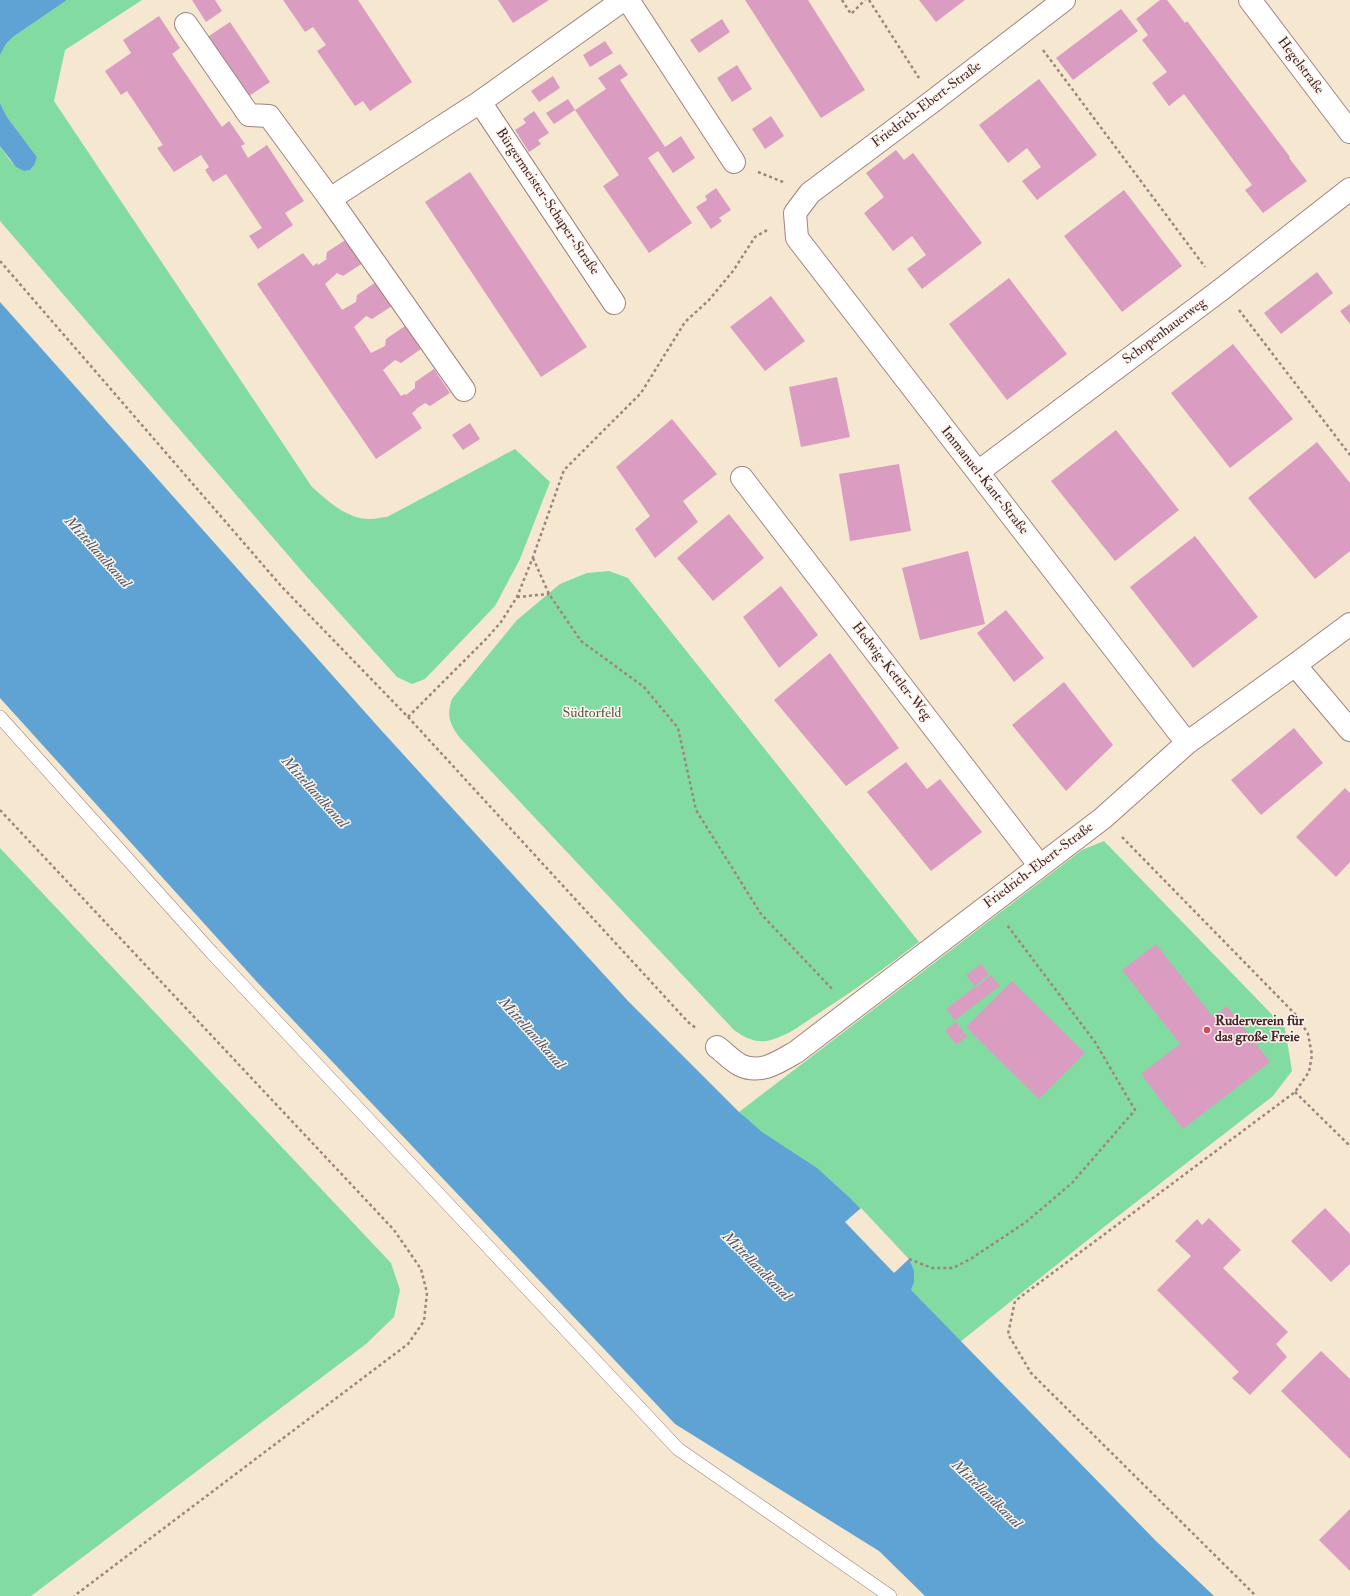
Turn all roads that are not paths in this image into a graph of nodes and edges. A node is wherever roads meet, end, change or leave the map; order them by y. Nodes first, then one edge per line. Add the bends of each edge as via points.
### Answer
1 (623, 0) edge
2 (628, 0) edge
3 (1064, 0) edge
4 (1250, 0) edge
5 (186, 24) dead end
6 (480, 102) junction
7 (1350, 132) edge
8 (734, 162) road end
9 (1350, 189) edge
10 (330, 199) junction
11 (794, 213) joint
12 (614, 303) dead end
13 (464, 390) dead end
14 (978, 472) junction
15 (742, 478) dead end
16 (1350, 624) edge
17 (1296, 665) junction
18 (0, 717) edge
19 (1350, 730) edge
20 (1187, 743) junction
21 (1040, 866) junction
22 (717, 1047) road end
23 (890, 1596) edge

1 - 6 street
2 - 8 street
3 - 11 street, Friedrich-Ebert-Straße via 810,193
4 - 7 street, Hegelstraße
5 - 10 street via 249,115 269,116
6 - 10 street
6 - 12 street, Bürgermeister-Schaper-Straße
9 - 14 street, Schopenhauerweg via 1222,289
10 - 13 street
11 - 14 street, Immanuel-Kant-Straße via 797,238
14 - 20 street, Immanuel-Kant-Straße
15 - 21 street, Hedwig-Kettler-Weg
16 - 17 street, Friedrich-Ebert-Straße
17 - 19 street
17 - 20 street, Friedrich-Ebert-Straße
18 - 23 lane via 212,953 678,1449
20 - 21 street, Friedrich-Ebert-Straße via 1103,818
21 - 22 street, Friedrich-Ebert-Straße via 796,1052 776,1064 759,1069 740,1065

